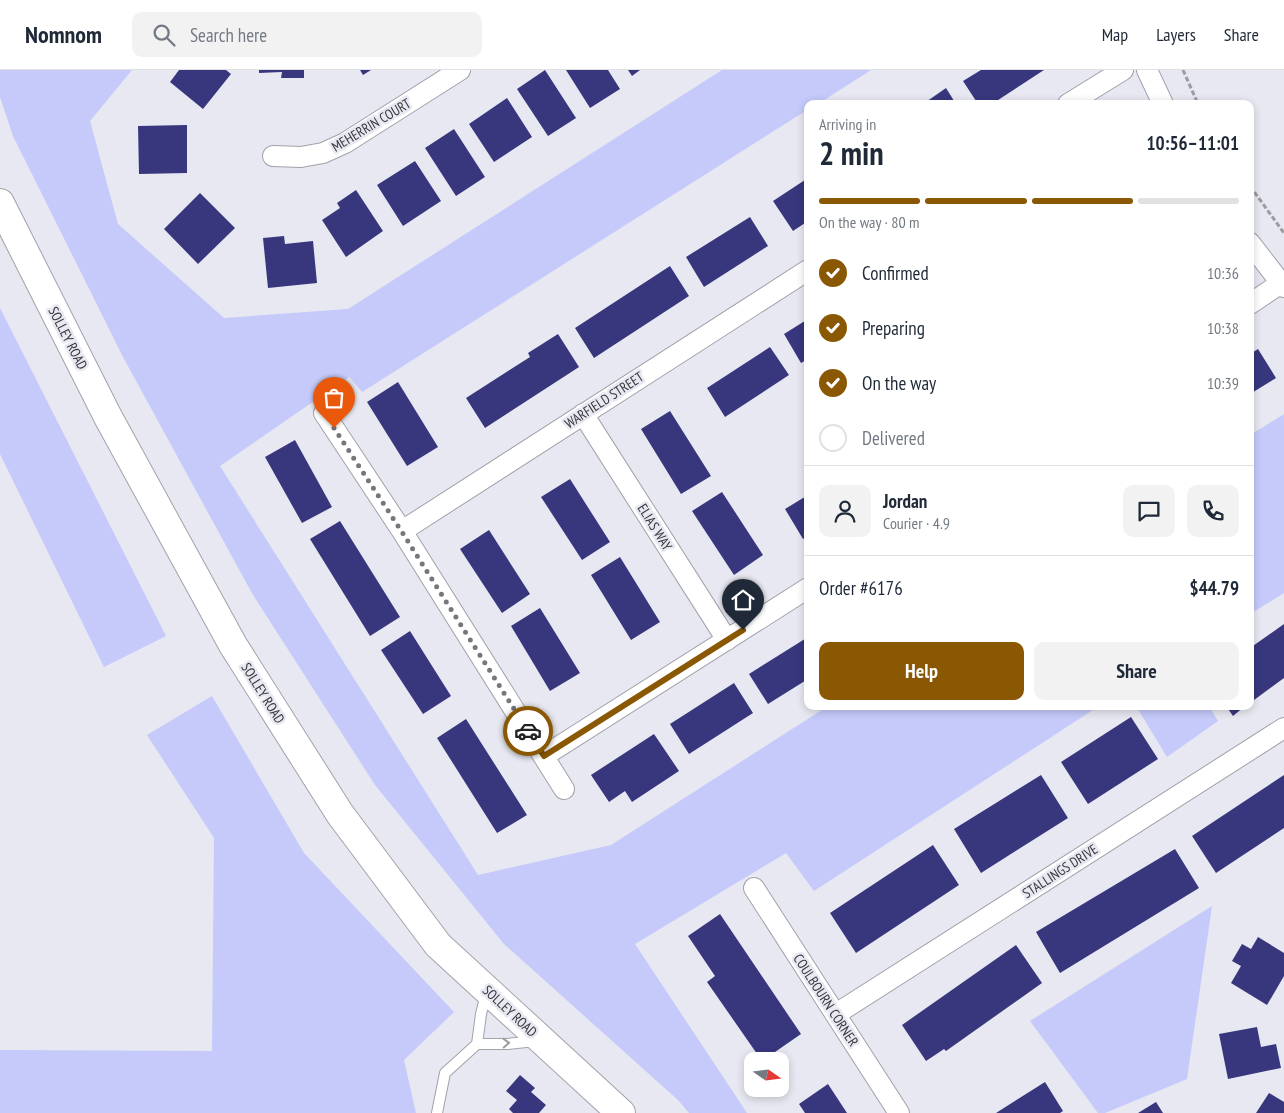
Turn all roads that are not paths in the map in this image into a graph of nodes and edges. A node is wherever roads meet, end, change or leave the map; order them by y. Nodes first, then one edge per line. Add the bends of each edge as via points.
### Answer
1 (460, 70) edge
2 (1123, 70) edge
3 (1147, 70) edge
4 (1074, 100) edge
5 (1161, 100) edge
6 (273, 156) dead end
7 (0, 203) edge
8 (1254, 248) edge
9 (804, 273) edge
10 (1282, 285) edge
11 (1254, 302) edge
12 (324, 413) dead end
13 (583, 414) junction
14 (402, 532) junction
15 (804, 591) edge
16 (726, 640) junction
17 (1284, 728) edge
18 (544, 756) junction
19 (564, 789) dead end
20 (754, 888) dead end
21 (487, 990) junction
22 (836, 1014) junction
23 (541, 1040) junction
24 (477, 1044) junction
25 (437, 1113) edge
26 (621, 1113) edge
27 (899, 1113) edge

1 - 6 street, MEHERRIN COURT via 346,143 323,153 301,157
2 - 4 street
3 - 5 street
7 - 21 main road, SOLLEY ROAD via 108,417 233,645 340,814 438,945
8 - 10 street
9 - 13 street, WARFIELD STREET
10 - 11 street
12 - 14 street
13 - 14 street, WARFIELD STREET
13 - 16 street, ELIAS WAY
14 - 18 street
15 - 16 street
16 - 18 street
17 - 22 street, STALLINGS DRIVE
18 - 19 street
20 - 22 street, COULBOURN CORNER
21 - 23 main road, SOLLEY ROAD
21 - 24 lane
22 - 27 street, COULBOURN CORNER
24 -> 23 lane
23 - 26 main road, SOLLEY ROAD
24 - 25 lane via 445,1073

